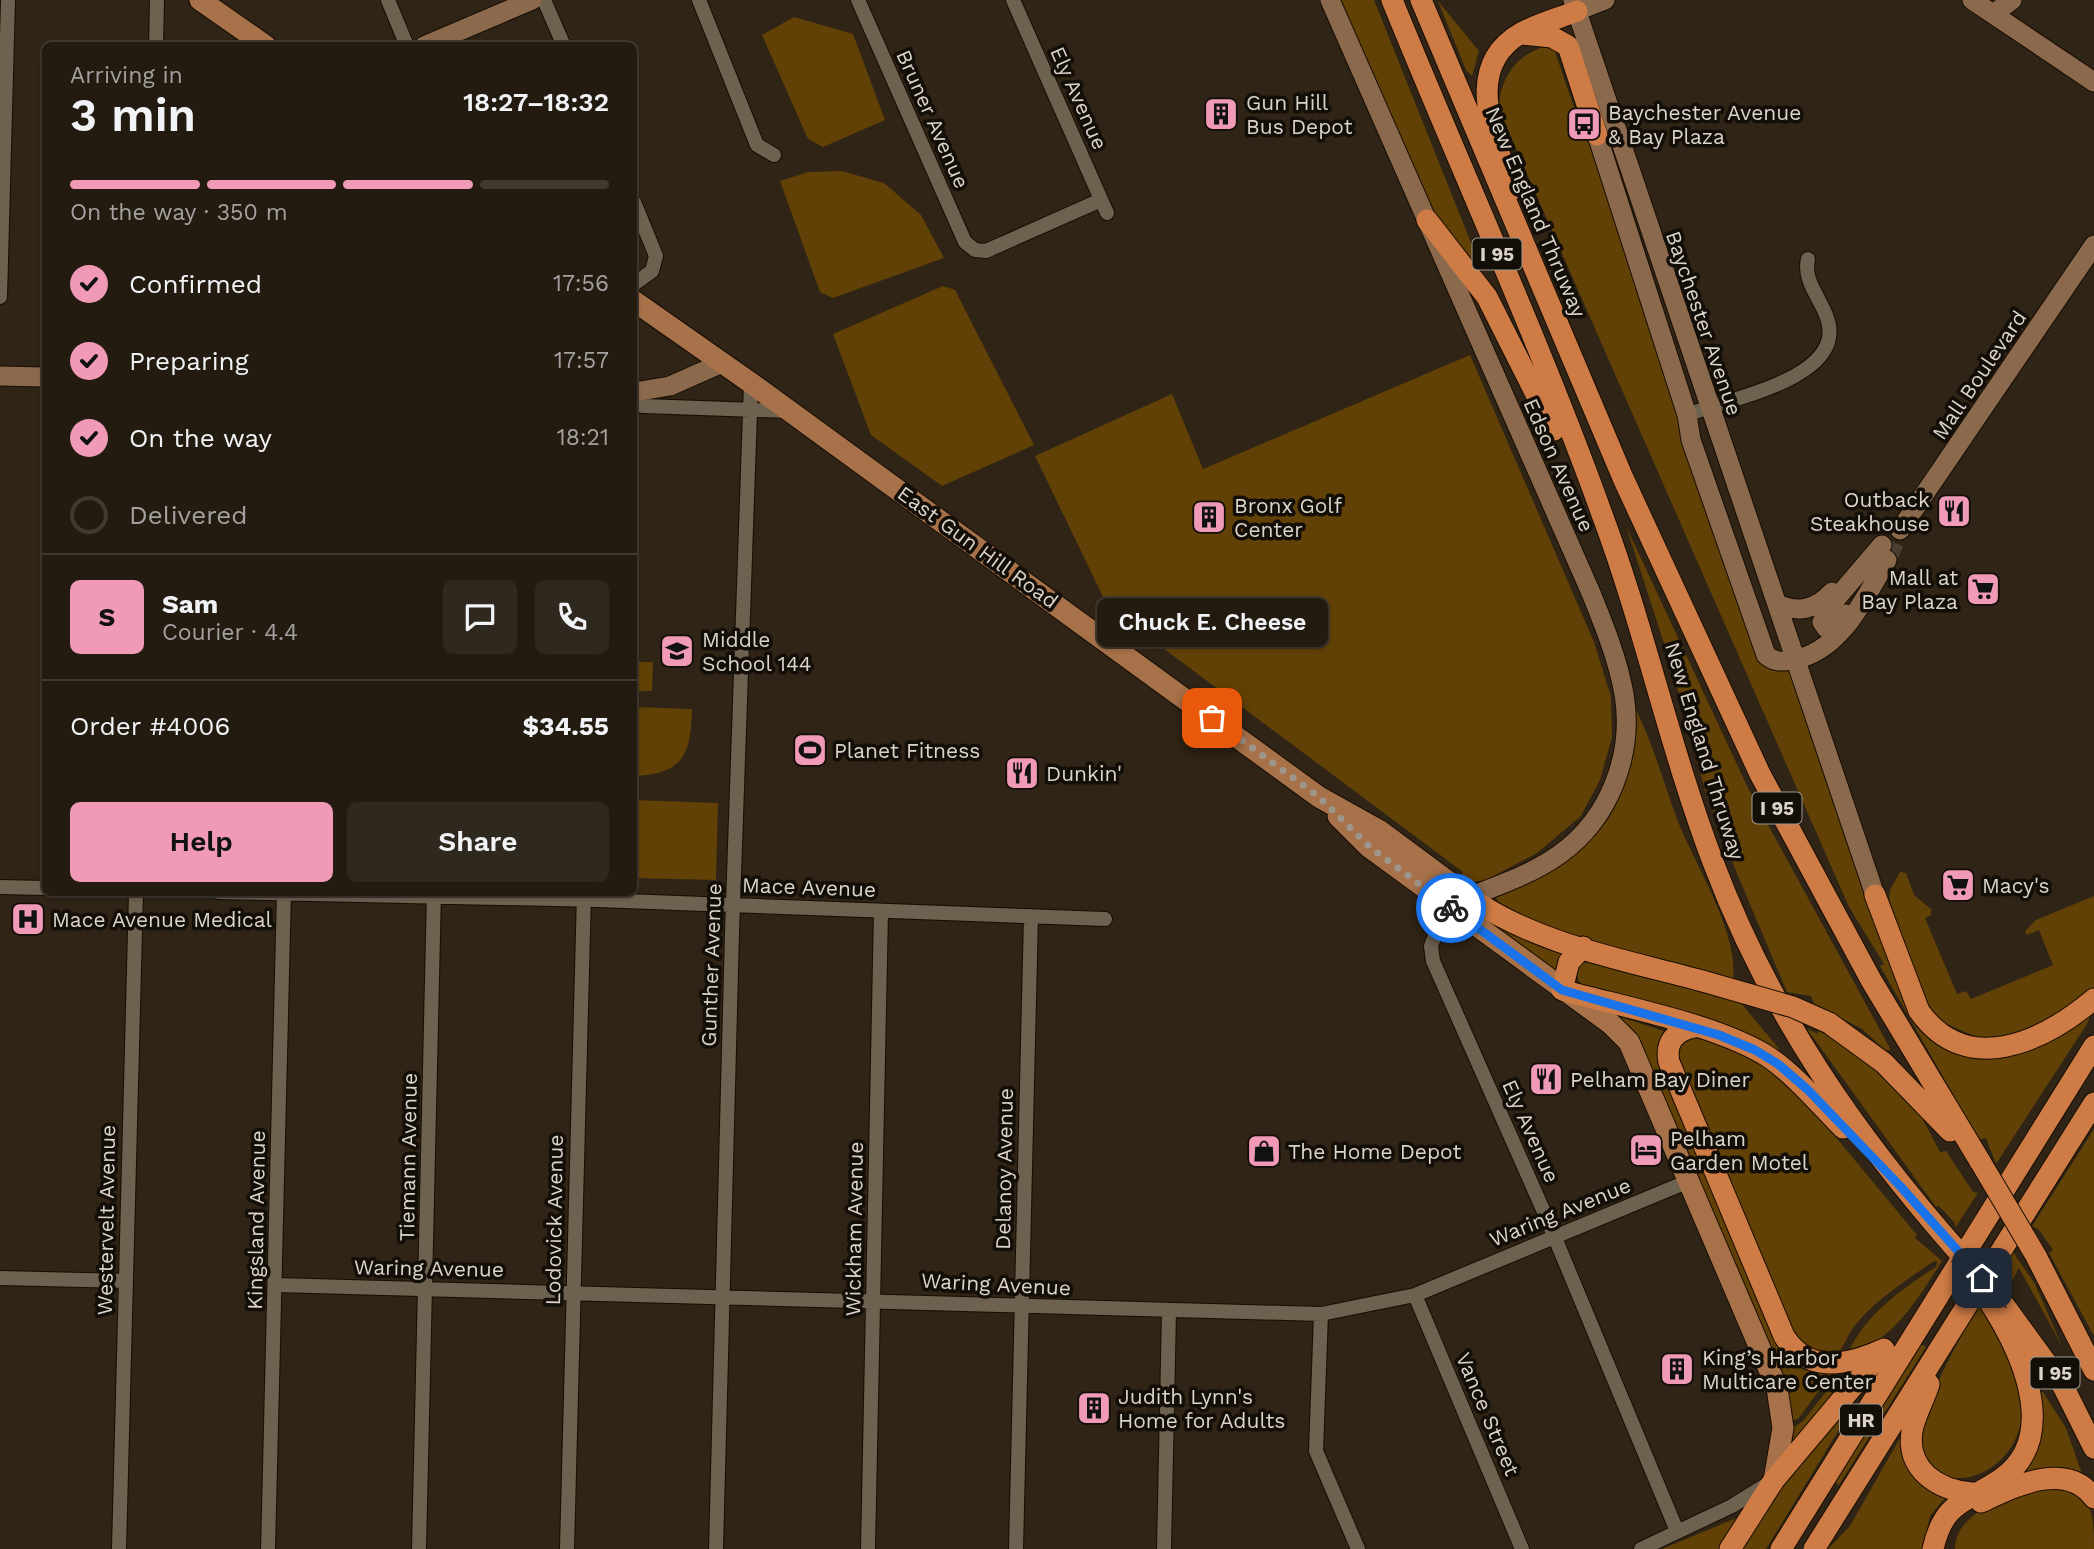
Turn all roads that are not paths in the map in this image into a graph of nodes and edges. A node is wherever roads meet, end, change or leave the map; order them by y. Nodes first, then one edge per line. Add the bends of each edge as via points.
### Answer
1 (8, 0) edge
2 (157, 0) edge
3 (388, 0) edge
4 (531, 0) edge
5 (544, 0) edge
6 (699, 0) edge
7 (858, 0) edge
8 (1013, 0) edge
9 (1330, 0) edge
10 (1392, 0) edge
11 (1421, 0) edge
12 (1605, 0) edge
13 (2012, 0) edge
14 (214, 4) edge
15 (1575, 5) edge
16 (1982, 5) edge
17 (1520, 34) junction
18 (156, 42) edge
19 (261, 42) edge
20 (405, 42) edge
21 (433, 42) edge
22 (562, 42) edge
23 (2094, 82) edge
24 (1597, 135) joint
25 (774, 155) dead end
26 (1104, 206) joint
27 (637, 209) edge
28 (1427, 220) junction
29 (1522, 245) junction
30 (2094, 245) edge
31 (1808, 259) dead end
32 (637, 282) edge
33 (0, 297) edge
34 (637, 303) edge
35 (722, 363) junction
36 (0, 376) edge
37 (42, 377) edge
38 (751, 383) junction
39 (637, 392) edge
40 (637, 403) edge
41 (1708, 406) junction
42 (750, 410) junction
43 (791, 411) junction
44 (1687, 415) junction
45 (1600, 508) junction
46 (1900, 530) tunnel mouth
47 (1777, 604) junction
48 (1827, 647) junction
49 (1795, 660) junction
50 (1807, 694) junction
51 (1319, 797) junction
52 (0, 887) edge
53 (42, 888) edge
54 (1875, 895) joint
55 (136, 896) edge
56 (284, 896) edge
57 (434, 896) edge
58 (584, 896) edge
59 (1469, 897) junction
60 (734, 905) junction
61 (881, 911) junction
62 (1031, 916) junction
63 (1105, 919) dead end
64 (1466, 919) junction
65 (1583, 947) junction
66 (1562, 990) junction
67 (2094, 999) edge
68 (1694, 1027) junction
69 (2094, 1046) edge
70 (2094, 1103) edge
71 (1981, 1163) junction
72 (1689, 1181) junction
73 (1901, 1187) junction
74 (1554, 1238) junction
75 (0, 1278) edge
76 (126, 1282) junction
77 (276, 1285) junction
78 (426, 1289) junction
79 (1941, 1291) junction
80 (574, 1293) junction
81 (1415, 1295) junction
82 (722, 1296) junction
83 (873, 1300) junction
84 (1021, 1306) junction
85 (2001, 1309) junction
86 (1169, 1311) junction
87 (1321, 1314) junction
88 (1884, 1349) junction
89 (1940, 1350) junction
90 (2094, 1370) edge
91 (2094, 1448) edge
92 (1773, 1480) junction
93 (1972, 1493) junction
94 (2092, 1495) edge
95 (1677, 1531) junction
96 (119, 1549) edge
97 (268, 1549) edge
98 (419, 1549) edge
99 (567, 1549) edge
100 (716, 1549) edge
101 (868, 1549) edge
102 (1016, 1549) edge
103 (1164, 1549) edge
104 (1358, 1549) edge
105 (1522, 1549) edge
106 (1641, 1549) edge
107 (1730, 1549) edge
108 (1781, 1549) edge
109 (1814, 1549) edge
110 (1933, 1549) edge
111 (1945, 1549) edge

1 - 33 street
2 - 18 street
3 - 20 street
4 - 21 main road
5 - 22 street
6 - 25 street via 757,145
7 - 26 street, Bruner Avenue via 964,242 986,251
8 - 26 street, Ely Avenue
9 - 28 main road, Edson Avenue
10 - 45 highway, New England Thruway / I 95
11 - 29 highway, New England Thruway / I 95
12 - 15 main road
13 - 16 main road
14 - 19 main road
15 - 17 highway
15 - 41 main road, Baychester Avenue
16 - 23 main road
17 - 24 highway via 1552,37 1568,47
17 - 29 highway via 1495,63 1486,100
24 - 44 main road, Baychester Avenue
27 - 32 street via 656,256 652,271
28 - 45 highway via 1487,297 1530,376 1570,466
28 - 59 main road, Edson Avenue via 1591,593 1626,708 1622,763 1604,805 1585,832 1546,863
29 - 71 highway, New England Thruway / I 95 via 1760,774 1852,947
30 - 46 main road, Mall Boulevard
31 - 41 street via 1810,283 1829,324 1821,352 1788,380
34 - 35 main road, East Gun Hill Road
35 - 38 main road, East Gun Hill Road
35 - 39 main road via 664,388
36 - 37 main road
38 - 42 street, Gunther Avenue
38 - 43 main road, East Gun Hill Road
40 - 42 street
41 - 44 street
41 - 47 main road, Baychester Avenue
42 - 43 street
42 - 60 street, Gunther Avenue
43 - 51 main road, East Gun Hill Road
44 - 49 main road, Baychester Avenue via 1691,440 1762,648 1778,662
45 - 73 highway, New England Thruway / I 95 via 1696,815 1747,944 1813,1065
47 - 48 main road via 1797,611 1817,606 1884,553 1857,608
47 - 49 main road, Baychester Avenue
48 - 49 main road
48 - 50 main road via 1810,673
49 - 50 main road, Baychester Avenue
50 - 54 main road, Baychester Avenue
51 - 59 main road, East Gun Hill Road via 1380,831
51 - 64 main road, East Gun Hill Road via 1370,847
52 - 53 street
54 - 67 highway via 1919,1011 1946,1036 1979,1047 2016,1046 2074,1016
55 - 76 street, Westervelt Avenue
56 - 77 street, Kingsland Avenue
57 - 78 street, Tiemann Avenue
58 - 60 street, Mace Avenue
58 - 80 street, Lodovick Avenue
59 - 65 highway via 1521,926
60 - 61 street, Mace Avenue
60 - 82 street, Gunther Avenue
61 - 62 street, Mace Avenue
61 - 83 street, Wickham Avenue
62 - 63 street, Mace Avenue
62 - 84 street, Delanoy Avenue
64 - 66 main road, East Gun Hill Road
64 - 74 street, Ely Avenue via 1436,933 1431,946 1433,961
65 - 66 highway via 1569,962
65 - 71 highway, bridge via 1793,1007 1829,1023 1891,1070
66 - 68 highway
66 - 72 main road, East Gun Hill Road via 1629,1042
68 - 73 highway via 1742,1044 1778,1064
68 - 88 highway via 1671,1040 1669,1062 1784,1336 1804,1357 1829,1364 1852,1362
69 - 79 highway, HR
70 - 89 highway, HR
71 - 90 highway, New England Thruway / I 95, bridge via 2036,1256
72 - 74 street, Waring Avenue
72 - 92 main road, East Gun Hill Road via 1779,1398 1783,1428
73 - 85 highway, New England Thruway / I 95, bridge
74 - 81 street, Waring Avenue
74 - 95 street, Ely Avenue
75 - 76 street
76 - 96 street, Westervelt Avenue
77 - 78 street, Waring Avenue
77 - 97 street, Kingsland Avenue
78 - 80 street, Waring Avenue
78 - 98 street, Tiemann Avenue
79 - 88 highway
79 - 108 highway, HR
80 - 82 street, Waring Avenue
80 - 99 street, Lodovick Avenue
81 - 87 street, Waring Avenue
81 - 105 street, Vance Street
82 - 83 street, Waring Avenue
82 - 100 street, Gunther Avenue
83 - 84 street, Waring Avenue
83 - 101 street, Wickham Avenue
84 - 86 street, Waring Avenue
84 - 102 street, Delanoy Avenue
85 - 91 highway, New England Thruway / I 95 via 2063,1386
85 - 93 highway via 2027,1376 2031,1431 2014,1468
86 - 87 street, Waring Avenue
86 - 103 street
87 - 104 street via 1316,1451
88 - 92 highway
89 - 93 highway via 1913,1430 1913,1453 1934,1483
89 - 109 highway, HR
92 - 95 street via 1732,1506
92 - 107 highway
93 - 110 highway via 1947,1515
94 - 111 highway via 2072,1479 2052,1477 1986,1500 1958,1520
95 - 106 street

